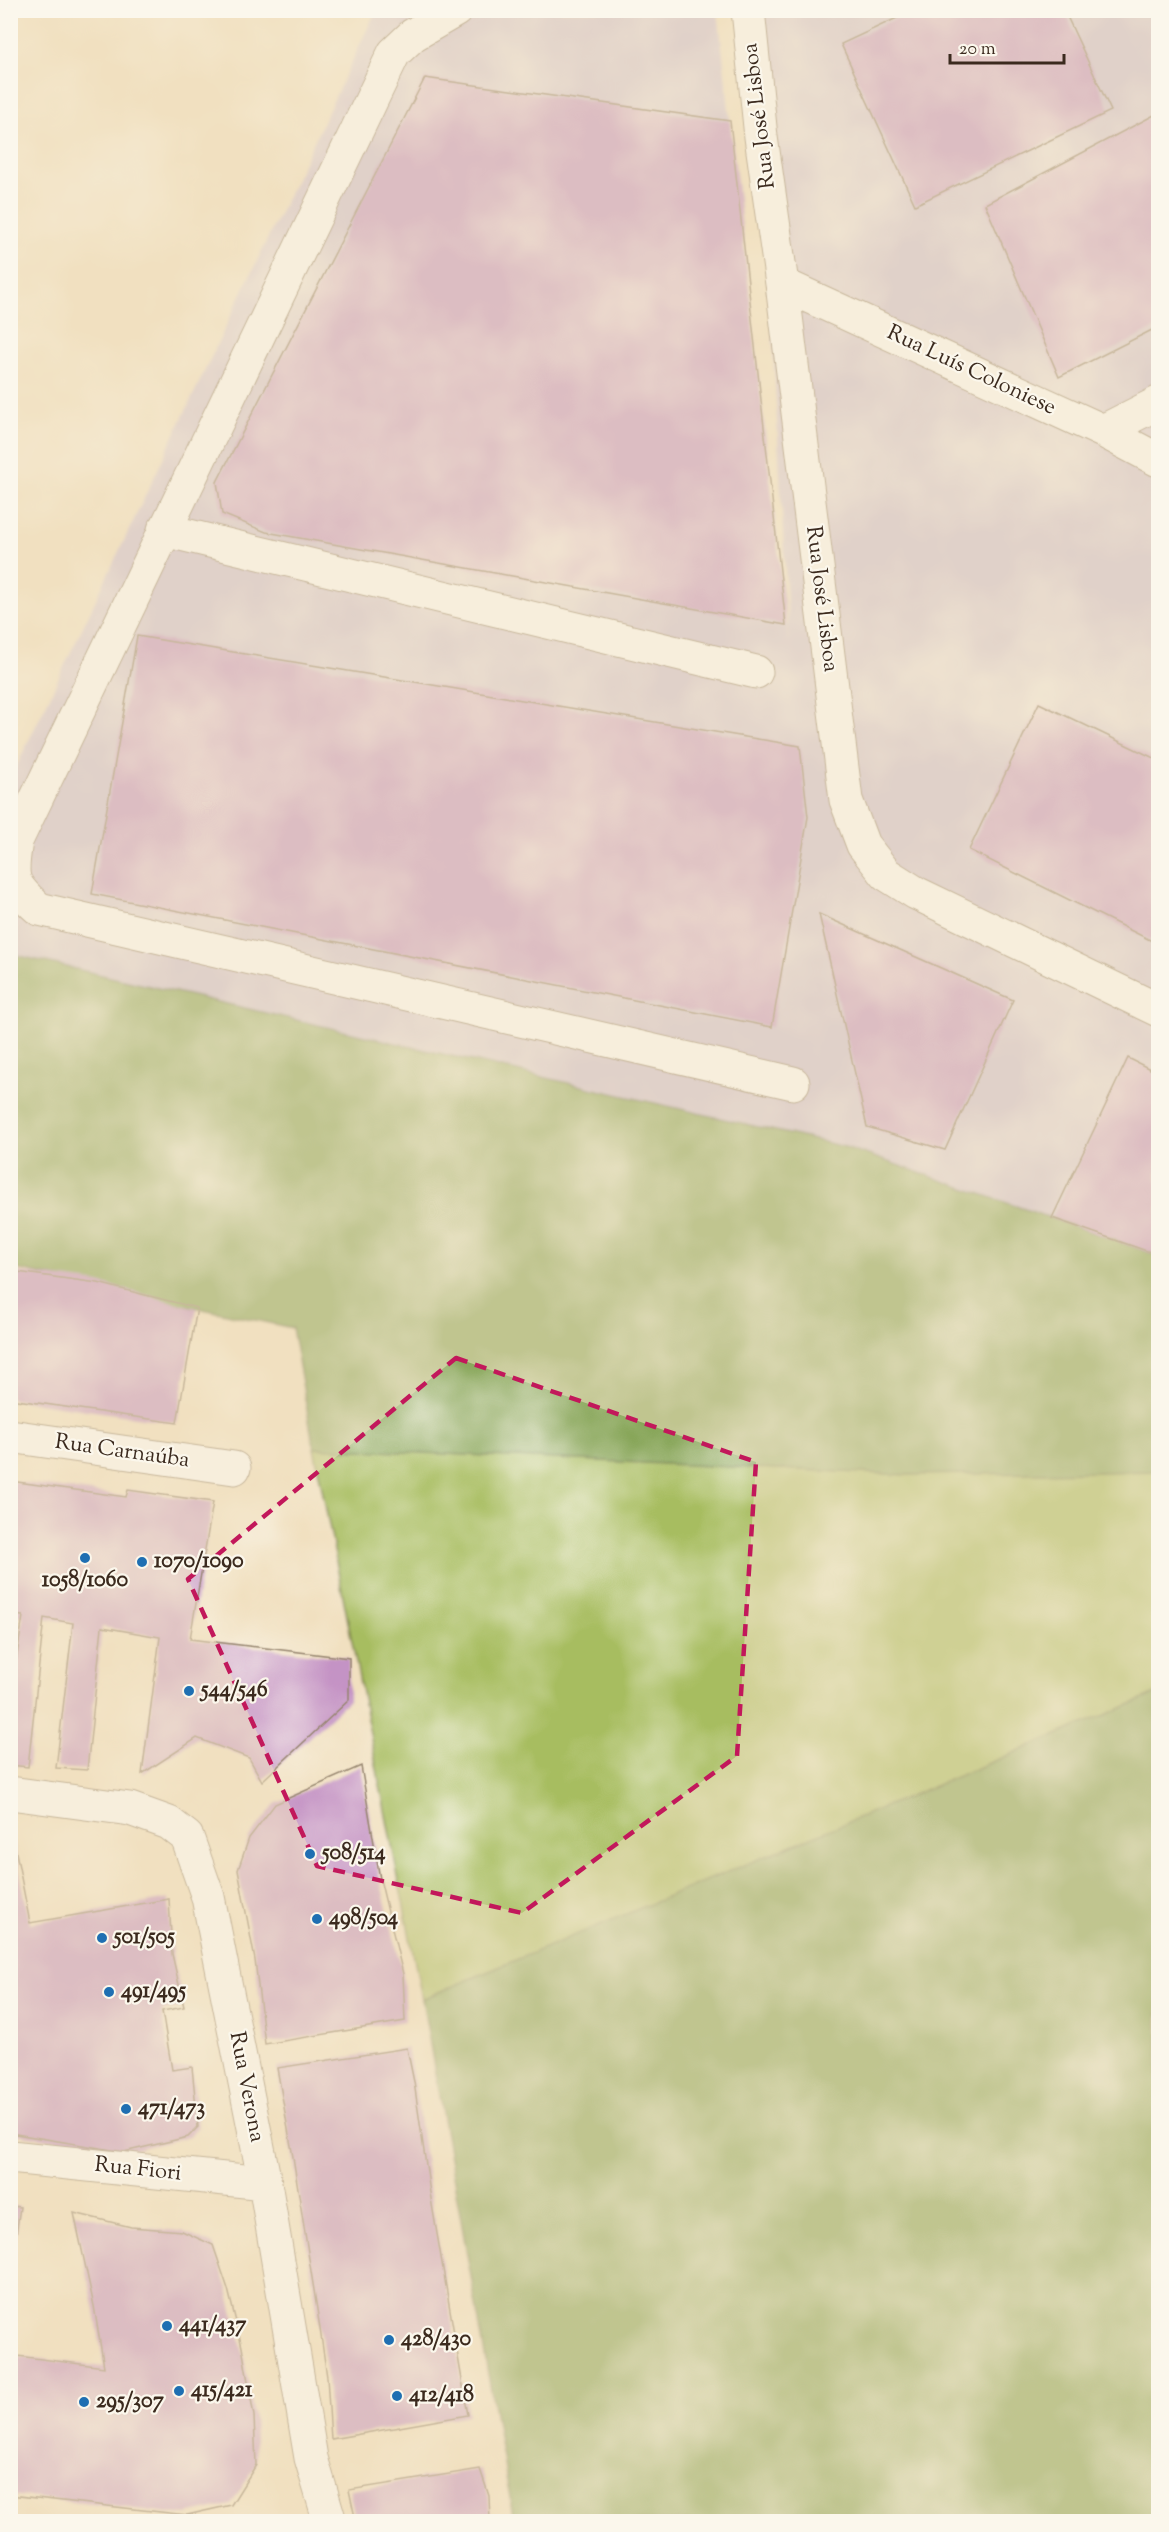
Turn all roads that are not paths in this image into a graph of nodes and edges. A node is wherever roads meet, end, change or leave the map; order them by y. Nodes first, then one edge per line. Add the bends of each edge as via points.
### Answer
1 (456, 10) edge
2 (747, 10) edge
3 (782, 284) junction
4 (1158, 403) edge
5 (1103, 431) junction
6 (1158, 460) edge
7 (164, 530) junction
8 (756, 672) dead end
9 (1158, 1010) edge
10 (793, 1083) dead end
11 (10, 1436) edge
12 (234, 1468) dead end
13 (10, 1793) edge
14 (10, 2157) edge
15 (265, 2183) junction
16 (330, 2522) edge

1 - 7 street via 413,35 394,53
2 - 3 street, Rua José Lisboa
3 - 5 street, Rua Luís Coloniese
3 - 9 street, Rua José Lisboa via 846,800 863,844 886,874 916,893
4 - 5 street
5 - 6 street, Rua Luís Coloniese
7 - 8 street
7 - 10 street via 16,841 11,871 19,891 39,909
11 - 12 street, Rua Carnaúba
13 - 15 street, Rua Verona via 130,1809 169,1824 187,1837 208,1897
14 - 15 street, Rua Fiori
15 - 16 street, Rua Verona via 311,2458

